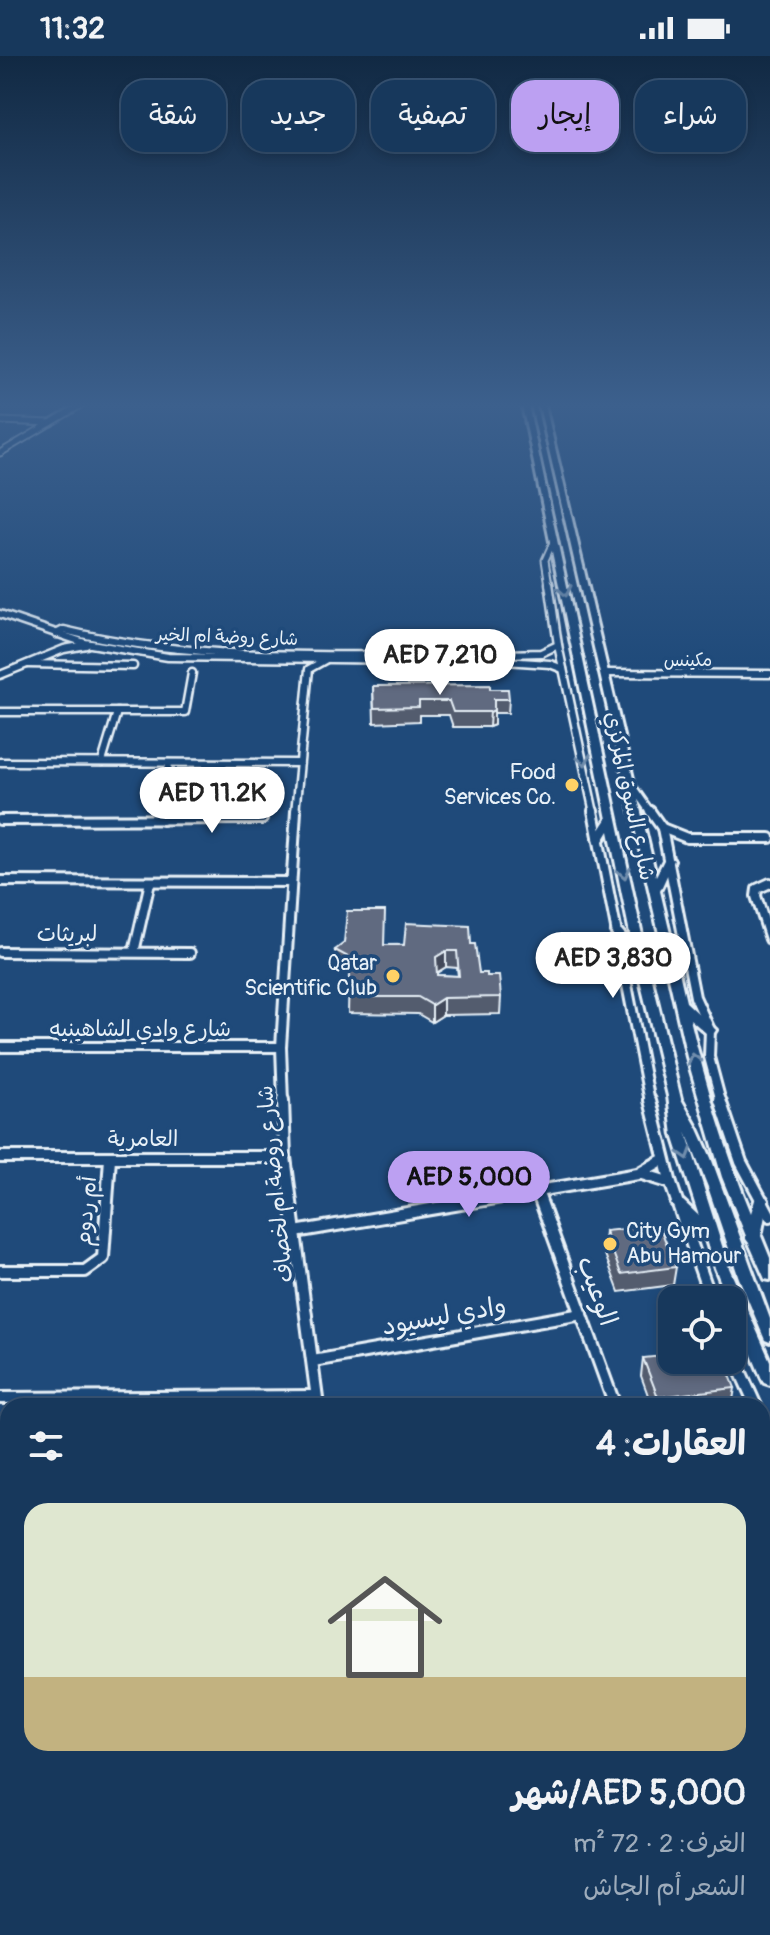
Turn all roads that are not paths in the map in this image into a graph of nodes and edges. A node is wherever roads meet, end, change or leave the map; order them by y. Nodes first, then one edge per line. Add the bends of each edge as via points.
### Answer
1 (544, 493) edge
2 (563, 493) edge
3 (554, 540) junction
4 (0, 614) edge
5 (57, 634) junction
6 (69, 638) junction
7 (92, 645) junction
8 (558, 645) junction
9 (64, 649) junction
10 (496, 655) junction
11 (293, 660) junction
12 (325, 660) junction
13 (28, 664) junction
14 (546, 664) junction
15 (133, 666) dead end
16 (563, 669) junction
17 (308, 671) junction
18 (192, 673) dead end
19 (605, 673) junction
20 (770, 674) edge
21 (0, 675) edge
22 (0, 712) edge
23 (117, 712) junction
24 (0, 762) edge
25 (102, 762) junction
26 (169, 763) junction
27 (299, 763) junction
28 (632, 786) junction
29 (262, 819) dead end
30 (612, 819) junction
31 (0, 820) edge
32 (162, 820) junction
33 (662, 828) junction
34 (687, 838) junction
35 (770, 838) edge
36 (599, 839) junction
37 (666, 848) junction
38 (669, 860) junction
39 (0, 881) edge
40 (150, 882) junction
41 (289, 882) junction
42 (770, 883) edge
43 (656, 889) junction
44 (617, 932) junction
45 (770, 939) edge
46 (0, 952) edge
47 (134, 952) junction
48 (190, 953) dead end
49 (642, 963) junction
50 (680, 1003) junction
51 (710, 1030) junction
52 (0, 1047) edge
53 (281, 1047) junction
54 (674, 1096) junction
55 (0, 1157) edge
56 (285, 1157) junction
57 (110, 1158) junction
58 (664, 1159) junction
59 (638, 1174) junction
60 (671, 1184) junction
61 (537, 1191) junction
62 (761, 1200) junction
63 (678, 1204) junction
64 (770, 1216) edge
65 (295, 1232) junction
66 (711, 1237) junction
67 (753, 1239) junction
68 (0, 1271) edge
69 (770, 1275) edge
70 (706, 1286) edge
71 (582, 1314) junction
72 (770, 1336) edge
73 (313, 1361) junction
74 (742, 1374) edge
75 (770, 1379) edge
76 (317, 1398) edge
77 (612, 1398) edge
78 (752, 1398) edge

1 - 3 main road, شارع السوق المركزي
2 - 19 main road, شارع السوق المركزي
3 - 8 street, شارع السوق المركزي via 545,560
3 -> 30 main road, شارع السوق المركزي
4 - 5 street
5 - 6 street, شارع روضة ام الخير
5 - 10 street, شارع روضة ام الخير via 64,630 117,644 212,653
6 - 7 street, شارع روضة ام الخير
6 - 9 street
7 - 9 street, شارع روضة ام الخير
7 - 11 street, شارع روضة ام الخير via 188,658
8 - 10 street, شارع روضة ام الخير via 541,653
8 - 16 street, شارع السوق المركزي
9 - 13 street, شارع روضة ام الخير
10 - 14 street via 544,657 550,661
11 - 12 street, شارع روضة ام الخير
11 - 17 street
12 - 14 street, شارع روضة ام الخير
12 - 17 street
13 - 15 street, شارع روضة ام الخير
13 - 21 street, شارع روضة ام الخير
14 - 16 street, شارع روضة ام الخير
16 -> 36 street, شارع السوق المركزي
17 - 27 street, شارع روضة ام لخصاف
18 - 23 street via 185,712
19 - 20 street, مكينس
19 - 28 main road, شارع السوق المركزي
22 - 23 street
23 - 25 street
24 - 25 street
25 - 26 street
26 - 27 street
26 - 32 street
27 - 41 street, شارع روضة ام لخصاف
28 - 33 street, شارع السوق المركزي
28 - 43 main road, شارع السوق المركزي
29 - 32 street
30 - 36 main road
30 -> 49 main road, شارع السوق المركزي
31 - 32 street
33 - 34 street
33 - 37 street, شارع السوق المركزي
34 - 35 street
34 - 37 street
36 - 44 street, شارع السوق المركزي
37 - 38 street, شارع السوق المركزي
38 - 43 main road
38 - 51 street, شارع السوق المركزي via 695,997
39 - 40 street
40 - 41 street
40 - 47 street
41 - 53 street, شارع روضة ام لخصاف
42 - 45 street via 757,889 756,896
43 - 50 main road, شارع السوق المركزي
44 - 49 main road
44 - 58 street, شارع السوق المركزي
46 - 47 street, لبريثات
47 - 48 street, لبريثات
49 - 54 main road, شارع السوق المركزي
50 - 51 main road
67 -> 50 main road, شارع السوق المركزي via 729,1177
51 - 62 street, شارع السوق المركزي via 712,1074 741,1162
52 - 53 street, شارع وادي الشاهينيه
53 - 56 street, شارع روضة ام لخصاف
54 -> 66 main road, شارع السوق المركزي via 680,1135
54 - 72 main road via 697,1136
55 - 57 street, العامرية
56 - 57 street, العامرية
56 - 65 street, شارع روضة ام لخصاف
57 - 68 street, أم ردوم via 103,1258 85,1271
58 - 59 street
58 - 60 street, شارع السوق المركزي
59 - 60 street
59 - 61 street
60 - 63 street, شارع السوق المركزي
61 - 65 street
61 - 71 street, الوعيب
62 - 64 street, شارع السوق المركزي
62 - 67 main road
63 - 66 main road
63 - 70 street, شارع السوق المركزي
65 - 73 street, شارع روضة ام لخصاف
66 - 75 main road, شارع السوق المركزي
67 - 69 main road, شارع السوق المركزي
71 - 73 street, وادي ليسيود
71 - 77 street, الوعيب
73 - 76 street, شارع روضة ام لخصاف
74 - 78 street

